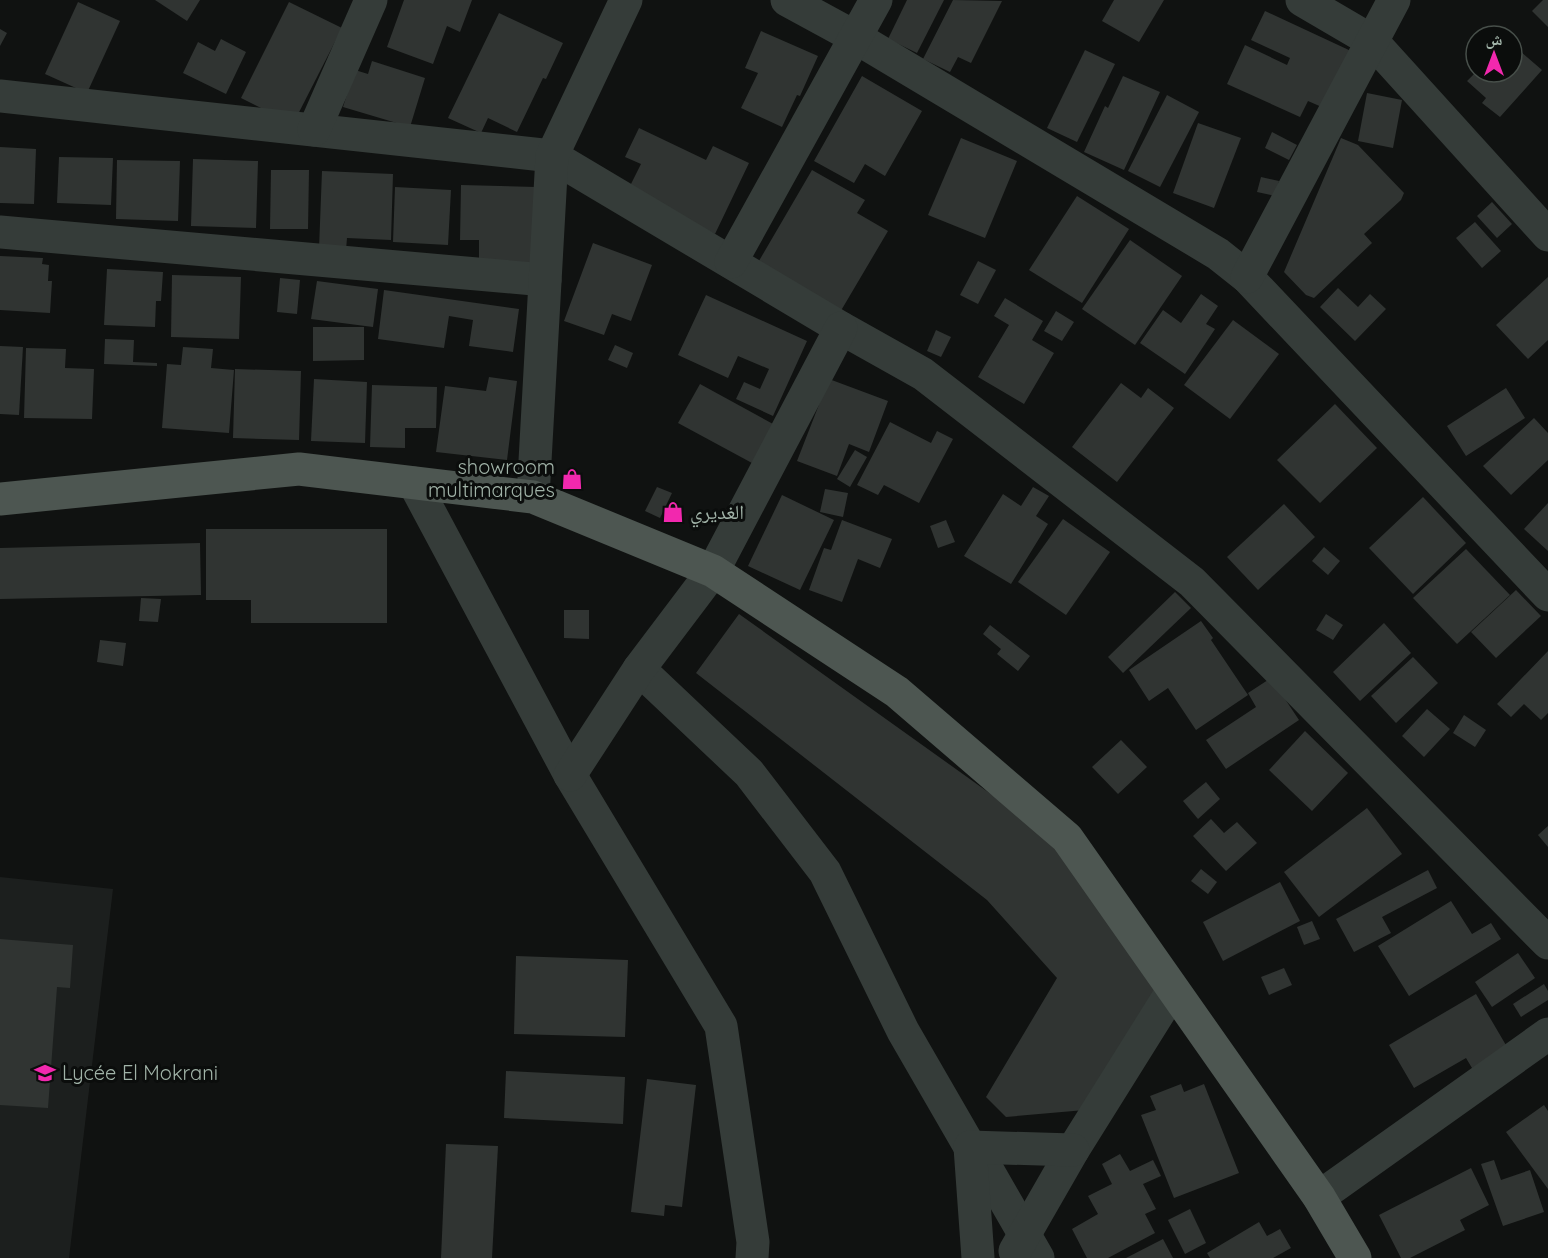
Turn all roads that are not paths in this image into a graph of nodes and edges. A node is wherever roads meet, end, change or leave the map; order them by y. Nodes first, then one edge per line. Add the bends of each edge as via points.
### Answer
1 (626, 0) edge
2 (788, 0) edge
3 (876, 0) edge
4 (1302, 0) edge
5 (1394, 0) edge
6 (366, 1) edge
7 (855, 37) junction
8 (1372, 41) junction
9 (0, 96) edge
10 (314, 130) junction
11 (552, 156) junction
12 (0, 232) edge
13 (1548, 235) edge
14 (731, 262) junction
15 (1247, 277) junction
16 (545, 280) junction
17 (841, 328) junction
18 (414, 483) junction
19 (533, 497) junction
20 (0, 499) edge
21 (713, 571) junction
22 (1548, 595) edge
23 (639, 669) junction
24 (570, 775) junction
25 (1548, 943) edge
26 (1173, 990) junction
27 (1548, 1034) edge
28 (970, 1147) junction
29 (1073, 1150) junction
30 (1320, 1197) junction
31 (1025, 1250) edge
32 (752, 1258) edge
33 (980, 1258) edge
34 (1355, 1258) edge

1 - 11 street
2 - 7 street
3 - 7 street
4 - 8 street
5 - 8 street
6 - 10 street
7 - 14 street
7 - 15 street via 1218,254
8 - 13 street
8 - 15 street
9 - 10 street
10 - 11 street
11 - 14 street
11 - 16 street
12 - 16 street
14 - 17 street
15 - 22 street
16 - 19 street
17 - 21 street
17 - 25 street via 923,374 1192,582
18 - 19 main road
18 - 20 main road via 299,469
18 - 24 street
19 - 21 main road
21 - 23 street
21 - 26 main road via 897,692 1067,838
23 - 24 street
23 - 28 street via 749,772 825,872 903,1031
24 - 32 street via 721,1026 753,1242
26 - 29 street
26 - 30 main road
27 - 30 street
28 - 29 street
28 - 31 street via 980,1157
28 - 33 street
29 - 31 street
30 - 34 main road
31 - 33 street

